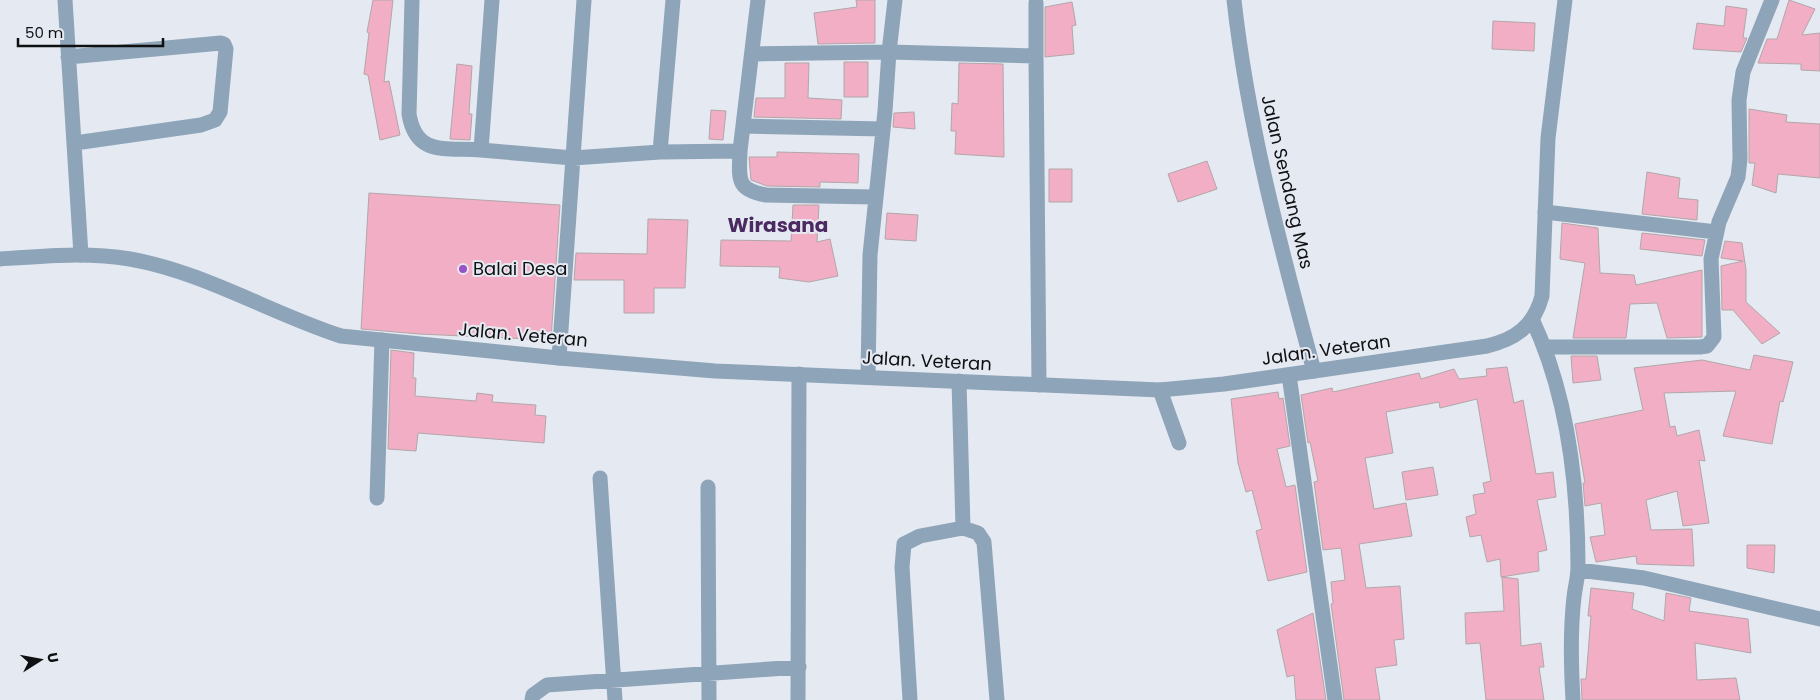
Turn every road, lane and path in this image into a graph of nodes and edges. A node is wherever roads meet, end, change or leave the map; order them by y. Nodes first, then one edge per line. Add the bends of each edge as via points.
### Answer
1 (65, 0) edge
2 (412, 0) edge
3 (492, 0) edge
4 (584, 0) edge
5 (673, 0) edge
6 (758, 0) edge
7 (895, 0) edge
8 (1234, 0) edge
9 (1565, 0) edge
10 (1772, 0) edge
11 (1036, 3) dead end
12 (889, 52) junction
13 (753, 54) junction
14 (68, 56) junction
15 (1036, 56) junction
16 (744, 126) junction
17 (882, 129) junction
18 (75, 143) junction
19 (482, 150) junction
20 (740, 151) junction
21 (660, 152) junction
22 (573, 158) junction
23 (874, 197) junction
24 (1545, 212) junction
25 (1716, 232) junction
26 (81, 255) junction
27 (0, 259) edge
28 (1532, 319) junction
29 (382, 340) junction
30 (1545, 347) junction
31 (558, 358) junction
32 (1314, 371) junction
33 (799, 374) junction
34 (1289, 375) junction
35 (868, 377) junction
36 (959, 381) junction
37 (1039, 385) junction
38 (1160, 390) junction
39 (1179, 442) dead end
40 (600, 478) dead end
41 (708, 487) dead end
42 (377, 498) dead end
43 (963, 528) junction
44 (1578, 570) junction
45 (1820, 619) edge
46 (799, 667) junction
47 (710, 672) junction
48 (615, 680) junction
49 (532, 700) edge
50 (616, 700) edge
51 (709, 700) edge
52 (798, 700) edge
53 (910, 700) edge
54 (997, 700) edge
55 (1335, 700) edge
56 (1573, 700) edge

1 - 14 street
2 - 19 street via 410,114 415,136 426,145
3 - 19 street
4 - 22 street
5 - 21 street
6 - 13 street
7 - 12 street
8 - 32 street, Jalan Sendang Mas via 1239,49 1260,159
9 - 24 street, Jalan. Veteran via 1548,138
10 - 25 street via 1743,72 1739,100 1738,177
11 - 15 street
12 - 13 street
12 - 15 street
12 - 17 street
13 - 16 street
14 - 18 street
14 - 18 street via 221,43 226,49 220,112 215,120 202,125
15 - 37 street
16 - 17 street
16 - 20 street
17 - 23 street
18 - 26 street
19 - 22 street
20 - 21 street
20 - 23 street via 742,184 750,192
21 - 22 street
22 - 31 street
23 - 35 street
24 - 25 street
24 - 28 street, Jalan. Veteran via 1544,282 1539,308
25 - 30 street via 1711,259 1715,330 1713,341 1707,346
26 - 27 street, Jalan. Veteran
26 - 29 street, Jalan. Veteran via 130,259 172,270 314,327 341,336
28 - 30 street
28 - 32 street, Jalan. Veteran via 1514,337 1487,346
29 - 31 street, Jalan. Veteran
29 - 42 street
30 - 44 street via 1557,385 1566,434 1575,501
31 - 33 street, Jalan. Veteran via 715,371
32 - 34 street, Jalan. Veteran
33 - 35 street, Jalan. Veteran
33 - 46 street
34 - 38 street, Jalan. Veteran
34 - 55 street
35 - 36 street, Jalan. Veteran
36 - 37 street, Jalan. Veteran
36 - 43 street
37 - 38 street, Jalan. Veteran
38 - 39 street
40 - 48 street
41 - 47 street
43 - 53 street via 920,536 904,544 902,567
43 - 54 street via 978,533 984,542
44 - 45 street via 1644,578
44 - 56 street via 1571,668
46 - 47 street
46 - 52 street
47 - 48 street
47 - 51 street
48 - 49 street via 547,685 533,695
48 - 50 street

